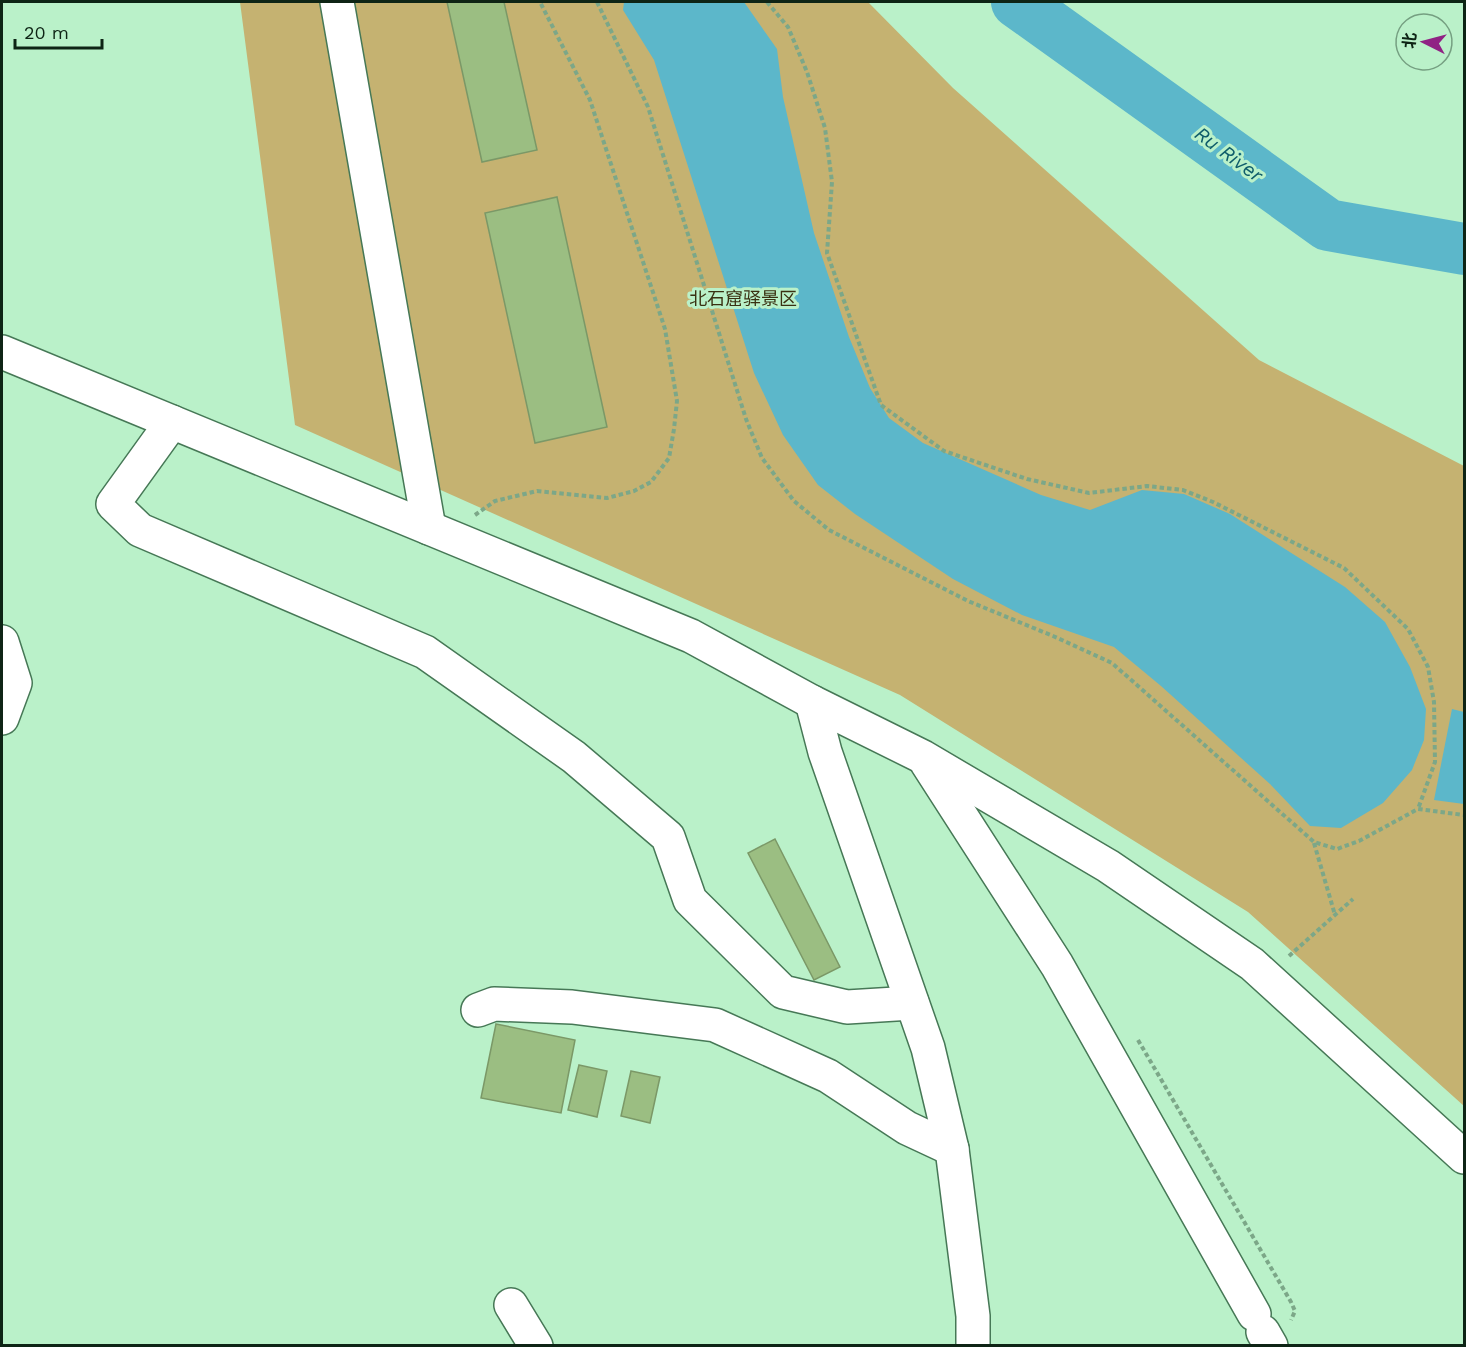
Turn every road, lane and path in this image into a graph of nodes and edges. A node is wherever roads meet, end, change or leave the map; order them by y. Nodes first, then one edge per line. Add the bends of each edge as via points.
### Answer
1 (337, 2) edge
2 (540, 2) edge
3 (597, 2) edge
4 (767, 2) edge
5 (2, 352) edge
6 (172, 422) junction
7 (429, 528) junction
8 (459, 540) junction
9 (2, 642) edge
10 (812, 702) junction
11 (2, 718) edge
12 (923, 757) junction
13 (1418, 810) junction
14 (1464, 815) edge
15 (1314, 842) junction
16 (1353, 899) dead end
17 (1335, 915) junction
18 (1266, 976) junction
19 (912, 1003) junction
20 (478, 1010) dead end
21 (952, 1149) junction
22 (1464, 1157) edge
23 (1291, 1302) dead end
24 (511, 1305) dead end
25 (1295, 1311) dead end
26 (1262, 1330) edge
27 (536, 1346) edge
28 (973, 1346) edge

1 - 7 street
2 - 8 path via 590,100 665,328 676,401 674,429 669,458 651,482 607,498 537,491 495,501 475,515
3 - 15 path via 648,107 758,448 794,501 829,530 968,601 1112,663
4 - 13 path via 788,27 825,128 832,182 827,253 880,405 944,451 1027,479 1089,492 1147,486 1183,490 1213,501 1344,568 1408,629 1428,667 1434,702 1435,762
5 - 6 street
6 - 7 street
6 - 19 street via 113,504 140,530 425,652 574,757 668,837 690,900 783,992 847,1007
7 - 8 street
8 - 10 street via 691,636
9 - 11 street via 15,683
10 - 12 street
10 - 19 street via 825,752
12 - 18 street via 1108,866
12 - 26 street via 1057,966
13 - 14 path
13 - 15 path via 1337,849
15 - 17 path
16 - 17 path
17 - 18 path
18 - 22 street
19 - 21 street via 928,1048
20 - 21 street via 494,1004 572,1007 715,1025 828,1076 908,1128
21 - 28 street via 973,1316
23 - 25 path
24 - 27 street

